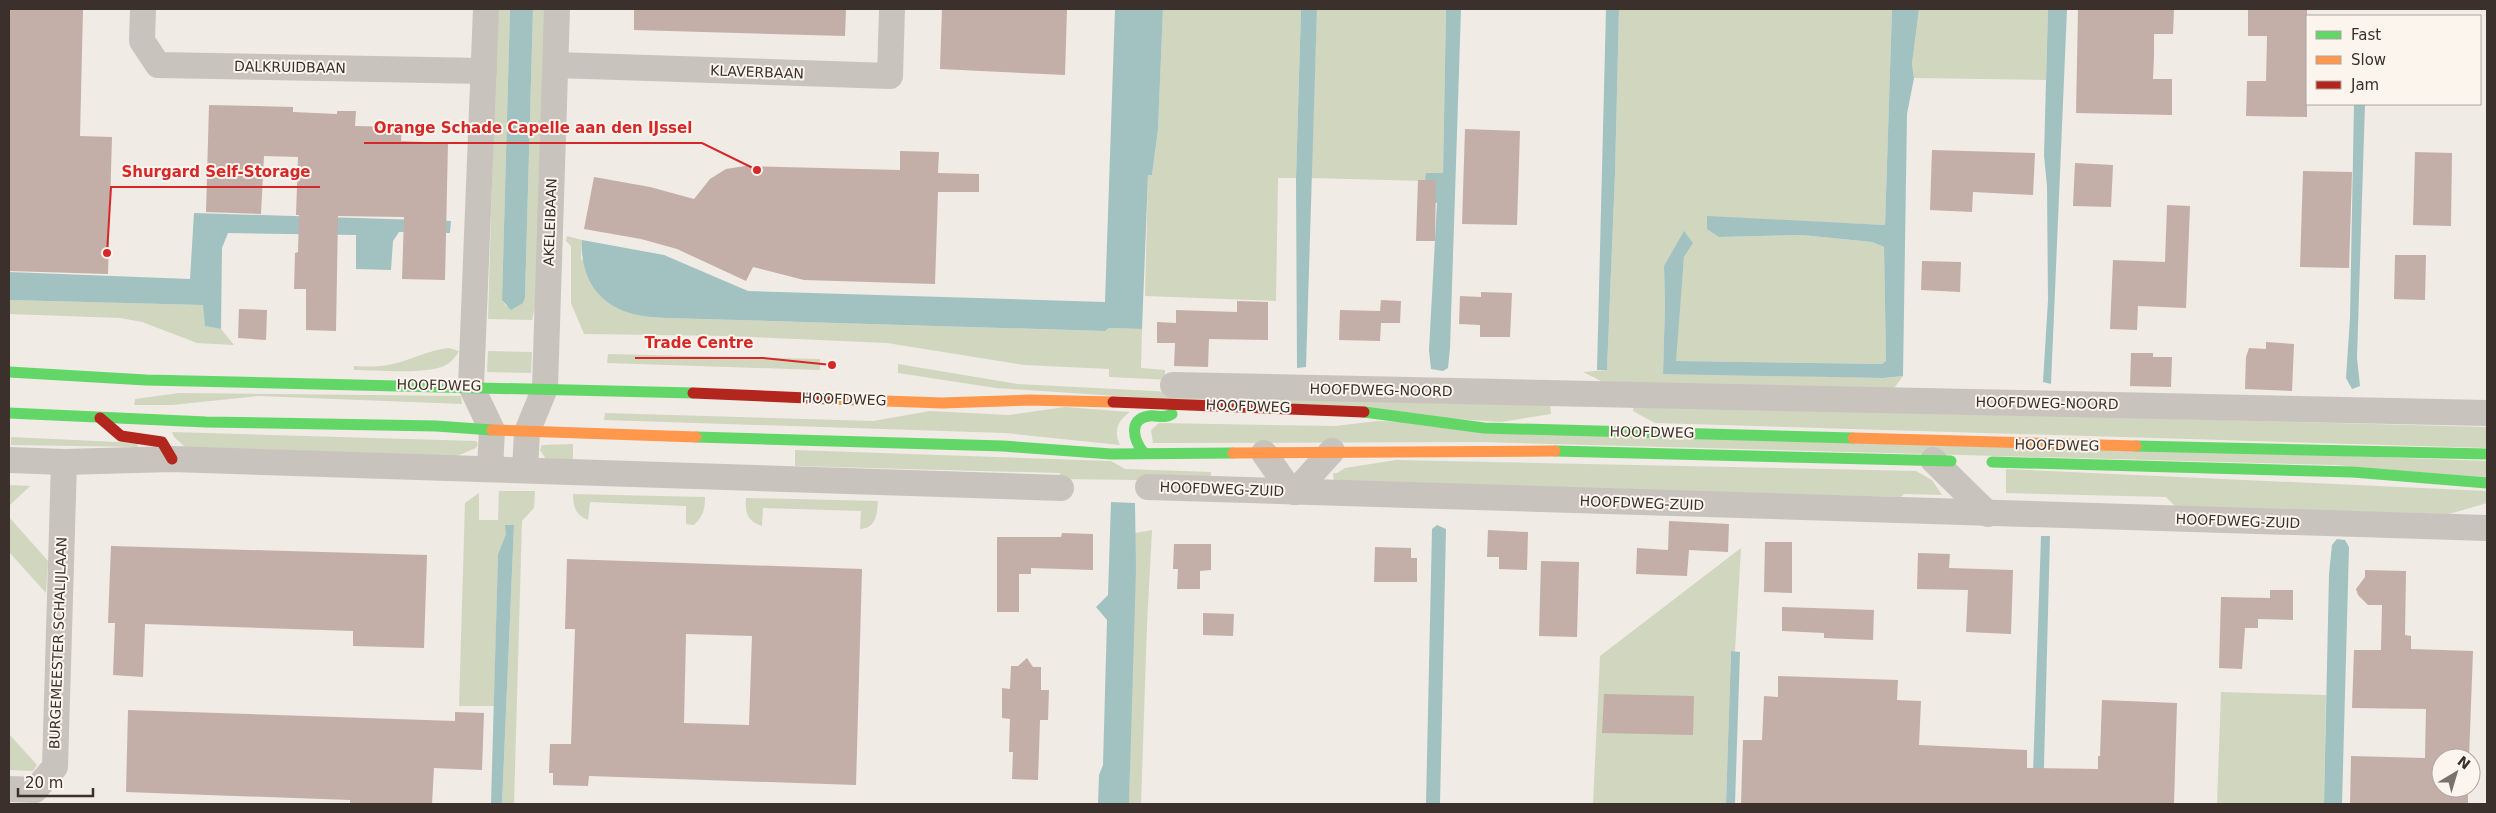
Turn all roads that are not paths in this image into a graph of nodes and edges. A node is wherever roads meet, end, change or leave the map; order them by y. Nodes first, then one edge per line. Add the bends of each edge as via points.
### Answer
1 (143, 9) edge
2 (486, 9) edge
3 (557, 9) edge
4 (892, 9) edge
5 (556, 66) junction
6 (484, 71) junction
7 (9, 372) edge
8 (471, 386) junction
9 (545, 388) junction
10 (1598, 394) junction
11 (1179, 395) junction
12 (9, 413) edge
13 (2487, 413) edge
14 (97, 416) junction
15 (1566, 429) junction
16 (492, 430) junction
17 (527, 432) junction
18 (1634, 432) junction
19 (1332, 451) junction
20 (1144, 453) junction
21 (1264, 453) junction
22 (2487, 454) edge
23 (172, 459) junction
24 (9, 460) edge
25 (1933, 460) junction
26 (1961, 461) dead end
27 (64, 462) junction
28 (1980, 462) dead end
29 (490, 469) junction
30 (525, 470) junction
31 (2487, 483) edge
32 (1148, 487) dead end
33 (1061, 488) dead end
34 (1295, 492) junction
35 (1988, 514) junction
36 (2487, 528) edge
37 (9, 789) edge

1 - 6 street, DALKRUIDBAAN via 142,41 158,65
2 - 6 street
3 - 5 street, AKELEIBAAN
4 - 5 street, KLAVERBAAN via 890,76
5 - 9 street, AKELEIBAAN
6 - 8 street
7 - 8 main road, HOOFDWEG via 146,380
8 - 9 main road, HOOFDWEG
8 - 16 street
9 - 11 main road, HOOFDWEG via 942,403
9 - 17 street, AKELEIBAAN
10 - 11 street, HOOFDWEG-NOORD
10 - 13 street, HOOFDWEG-NOORD
10 - 15 street
10 - 18 street
11 - 15 main road, HOOFDWEG via 1358,411 1484,428
11 - 20 main road via 1168,417 1148,416 1138,421 1133,436
12 - 14 main road, HOOFDWEG
14 - 16 main road, HOOFDWEG
14 - 23 main road via 121,436 162,442
15 - 18 main road, HOOFDWEG
16 - 17 main road, HOOFDWEG
16 - 29 street
17 - 20 main road, HOOFDWEG
17 - 30 street
18 - 22 main road, HOOFDWEG
19 - 21 main road, HOOFDWEG
19 - 25 main road, HOOFDWEG via 1527,450
19 - 34 street, HOOFDWEG-ZUID
20 - 21 main road, HOOFDWEG
21 - 34 street, HOOFDWEG-ZUID
23 - 27 street
23 - 29 street
24 - 27 street
25 - 26 main road, HOOFDWEG
25 - 35 street
27 - 37 street, BURGEMEESTER SCHALIJLAAN via 55,768 35,790
28 - 31 main road, HOOFDWEG via 2353,472
29 - 30 street
30 - 33 street
32 - 34 street, HOOFDWEG-ZUID
34 - 35 street, HOOFDWEG-ZUID
35 - 36 street, HOOFDWEG-ZUID

